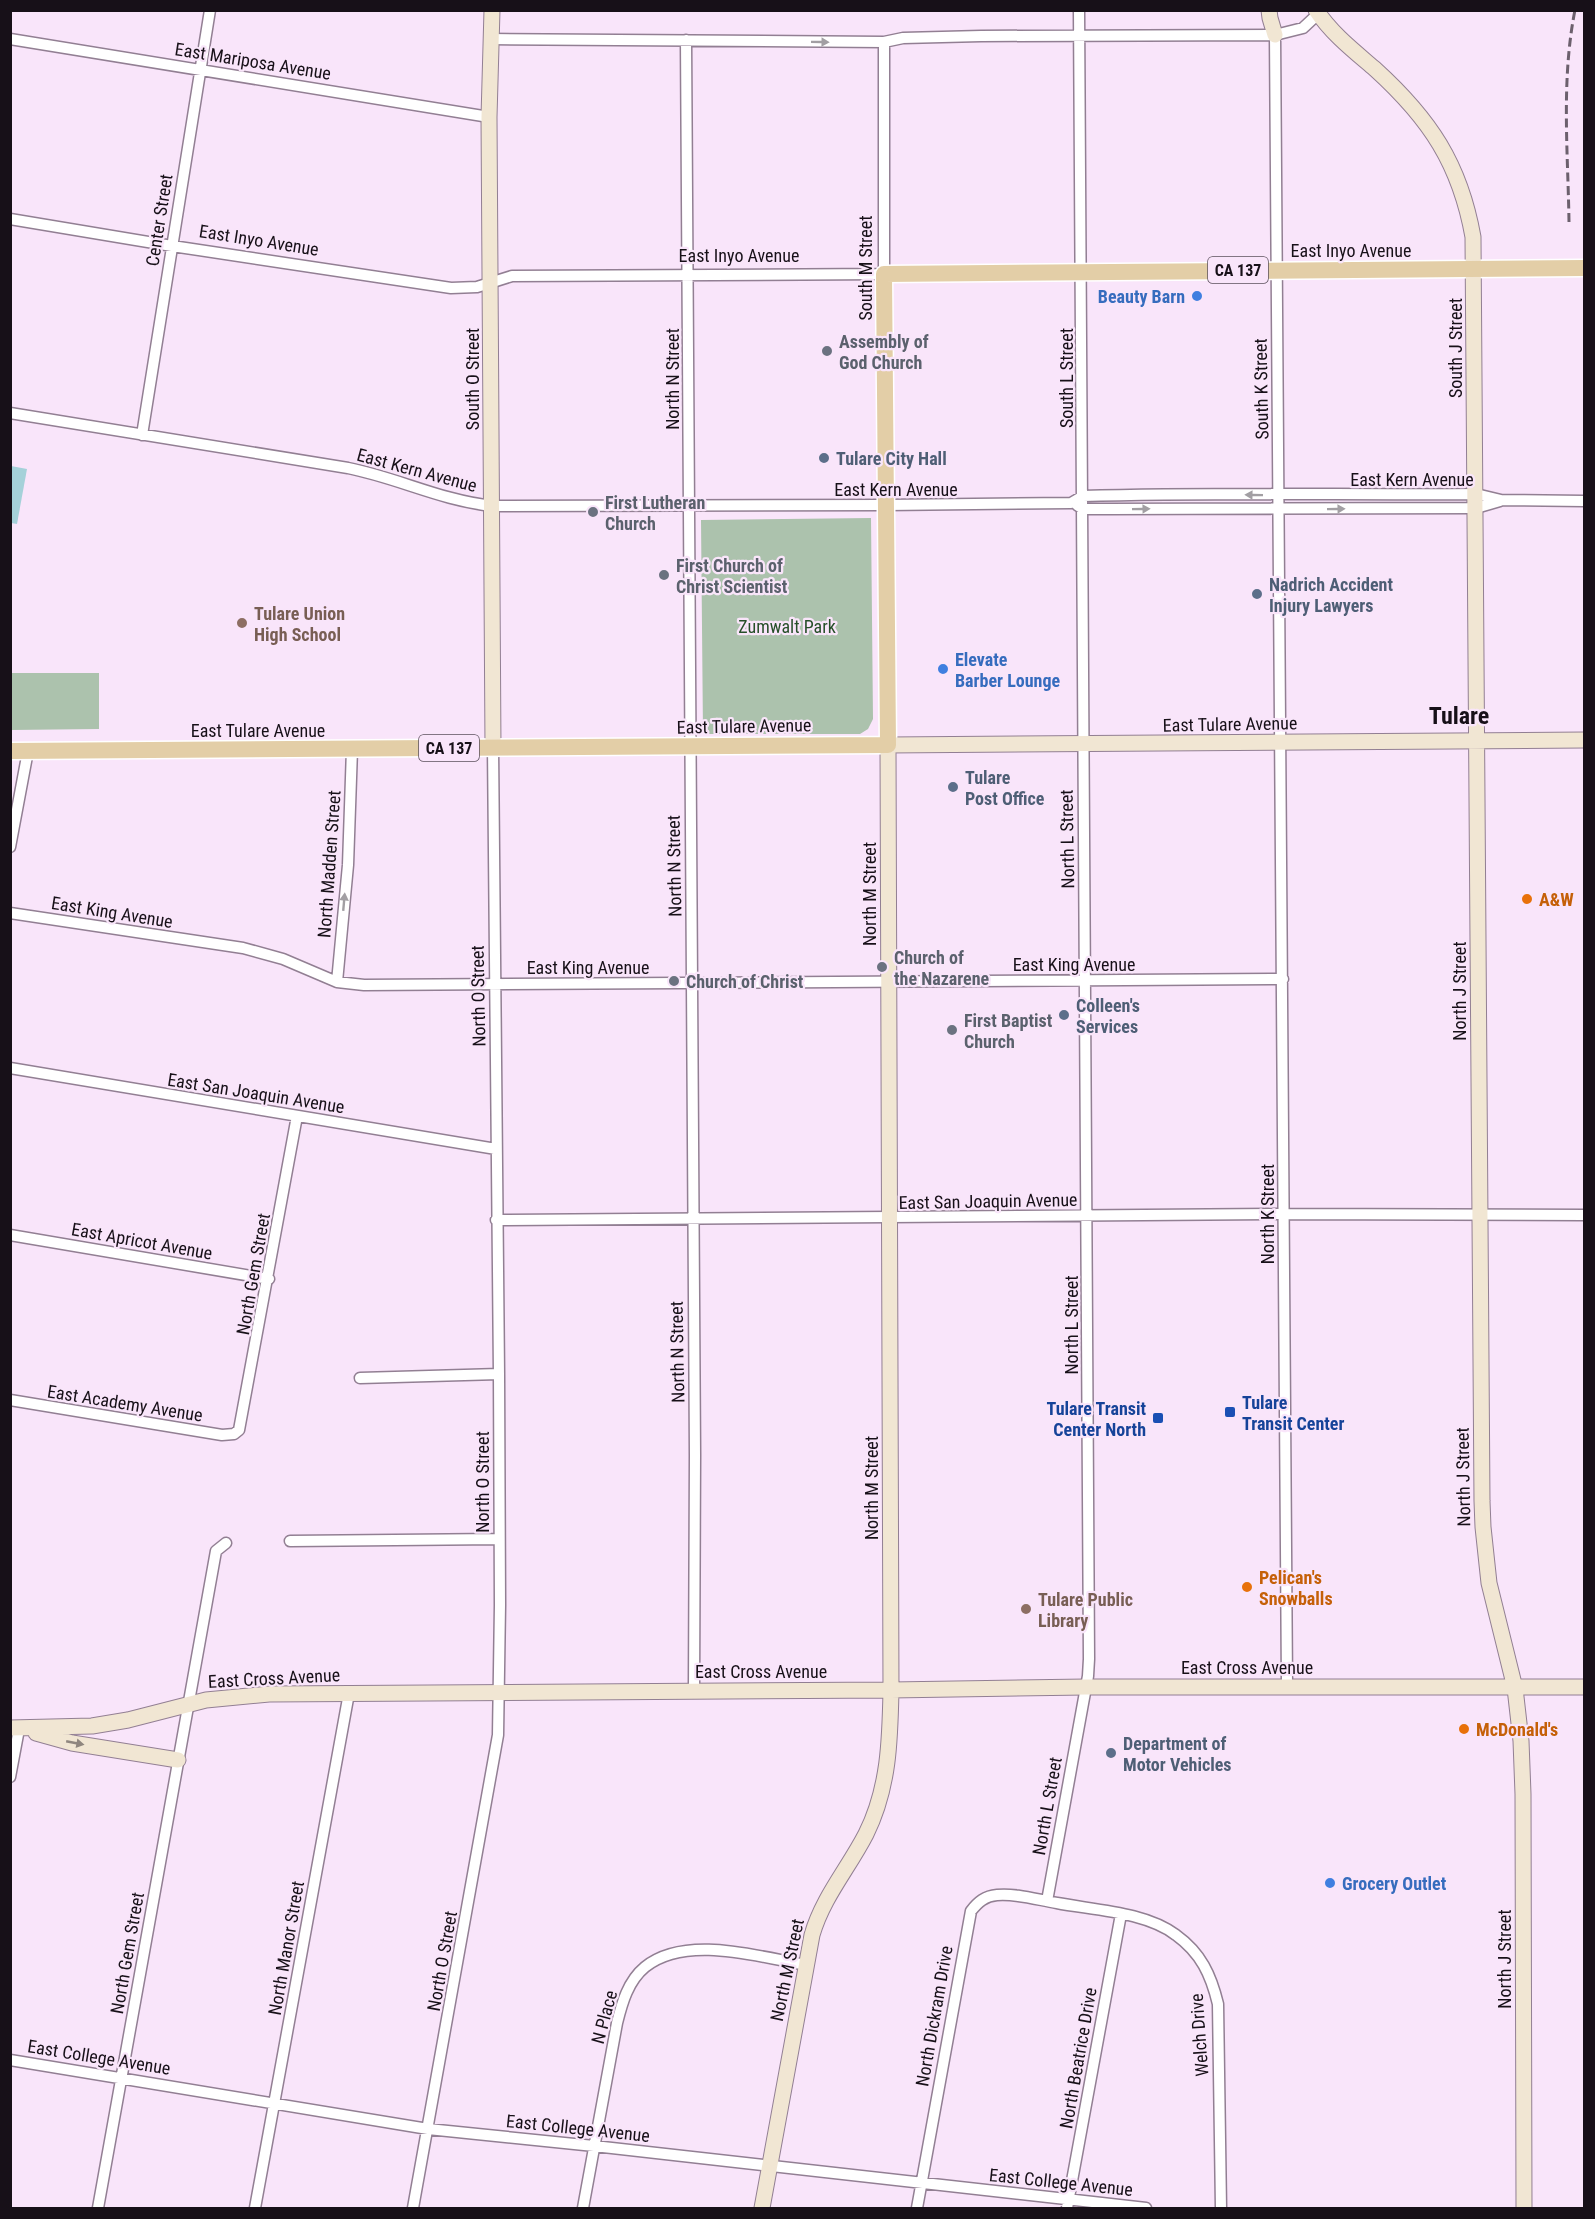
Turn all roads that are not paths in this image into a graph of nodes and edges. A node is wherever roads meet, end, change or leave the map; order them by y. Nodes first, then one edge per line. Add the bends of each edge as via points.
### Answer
1 (210, 10) edge
2 (492, 10) edge
3 (1079, 10) edge
4 (1269, 10) edge
5 (1317, 12) edge
6 (1079, 35) junction
7 (1275, 35) junction
8 (10, 39) edge
9 (490, 39) junction
10 (686, 40) junction
11 (884, 42) junction
12 (200, 69) junction
13 (489, 117) junction
14 (10, 219) edge
15 (172, 246) junction
16 (1584, 268) edge
17 (1474, 269) junction
18 (1276, 270) junction
19 (1082, 272) junction
20 (688, 274) junction
21 (884, 274) junction
22 (491, 281) junction
23 (10, 413) edge
24 (142, 435) junction
25 (1278, 495) junction
26 (1083, 496) junction
27 (1476, 501) junction
28 (1584, 501) edge
29 (1071, 502) junction
30 (886, 505) junction
31 (492, 506) junction
32 (688, 506) junction
33 (1278, 508) junction
34 (1083, 509) junction
35 (1584, 740) edge
36 (1279, 742) junction
37 (1478, 742) junction
38 (888, 744) junction
39 (1083, 745) junction
40 (493, 747) junction
41 (690, 747) junction
42 (352, 749) junction
43 (10, 751) edge
44 (28, 751) junction
45 (10, 847) edge
46 (10, 913) edge
47 (1283, 979) junction
48 (337, 981) junction
49 (1086, 981) junction
50 (888, 982) junction
51 (692, 983) junction
52 (494, 984) junction
53 (10, 1068) edge
54 (297, 1116) junction
55 (496, 1149) junction
56 (1284, 1214) junction
57 (1480, 1214) junction
58 (1584, 1215) edge
59 (1087, 1216) junction
60 (693, 1218) junction
61 (890, 1219) junction
62 (496, 1220) junction
63 (10, 1235) edge
64 (268, 1279) junction
65 (499, 1374) junction
66 (360, 1378) dead end
67 (10, 1400) edge
68 (234, 1434) joint
69 (499, 1539) junction
70 (290, 1541) dead end
71 (226, 1543) dead end
72 (1287, 1686) junction
73 (1086, 1687) junction
74 (1584, 1687) edge
75 (1515, 1688) junction
76 (694, 1690) junction
77 (891, 1690) junction
78 (499, 1692) junction
79 (349, 1693) junction
80 (189, 1704) junction
81 (15, 1728) edge
82 (178, 1760) junction
83 (10, 1777) edge
84 (1047, 1901) junction
85 (1121, 1914) junction
86 (806, 1965) junction
87 (10, 2060) edge
88 (122, 2077) junction
89 (274, 2104) junction
90 (428, 2129) junction
91 (594, 2146) junction
92 (770, 2165) junction
93 (921, 2183) junction
94 (1068, 2204) edge
95 (98, 2208) edge
96 (255, 2208) edge
97 (413, 2208) edge
98 (583, 2208) edge
99 (762, 2208) edge
100 (917, 2208) edge
101 (1146, 2208) edge
102 (1221, 2208) edge
103 (1524, 2208) edge

1 - 12 street, Center Street
2 - 9 main road, South O Street
3 - 6 street, South L Street
4 - 7 main road
5 - 7 street via 1303,28
5 - 17 main road, South J Street via 1347,46 1412,105 1451,162 1468,208
6 - 7 street
6 - 11 street via 903,38
6 - 19 street, South L Street
7 - 18 street, South K Street
8 - 12 street, East Mariposa Avenue
9 - 10 street
9 - 13 main road, South O Street
10 -> 11 street
10 - 20 street, North N Street
11 - 21 street, South M Street
12 - 13 street, East Mariposa Avenue
12 - 15 street, Center Street
13 - 22 main road, South O Street
14 - 15 street, East Inyo Avenue
15 - 22 street, East Inyo Avenue via 441,287 477,286
15 - 24 street, Center Street
16 - 17 main road, CA 137
17 - 18 main road, East Inyo Avenue / CA 137
17 - 27 main road, South J Street
18 - 19 main road, East Inyo Avenue / CA 137
18 - 25 street, South K Street
19 - 21 main road, East Inyo Avenue / CA 137
19 - 26 street, South L Street
20 - 21 street, East Inyo Avenue
20 - 22 street, East Inyo Avenue via 513,276
20 - 32 street, North N Street
21 - 30 main road, South M Street
22 - 31 main road, South O Street
23 - 24 street, East Kern Avenue
24 - 31 street, East Kern Avenue via 370,472 441,497
25 -> 26 street, East Kern Avenue
25 - 27 street, East Kern Avenue
25 - 33 street, South K Street
26 - 29 street, East Kern Avenue
26 - 34 street, South L Street
27 - 28 street, East Kern Avenue
33 -> 27 street, East Kern Avenue
27 - 37 main road, South J Street
29 - 30 street, East Kern Avenue
29 - 34 street
30 - 32 street, East Kern Avenue
30 - 38 main road, South M Street
31 - 32 street, East Kern Avenue
31 - 40 main road, South O Street
32 - 41 street, North N Street
34 -> 33 street, East Kern Avenue
33 - 36 street, South K Street
34 - 39 street, South L Street
35 - 37 main road, East Tulare Avenue
36 - 37 main road, East Tulare Avenue
36 - 39 main road, East Tulare Avenue
36 - 47 street, North K Street
37 - 57 main road, North J Street
38 - 39 main road, East Tulare Avenue
38 - 41 main road, East Tulare Avenue / CA 137
38 - 50 main road, North M Street
39 - 49 street, North L Street
40 - 41 main road, East Tulare Avenue / CA 137
40 - 42 main road, East Tulare Avenue / CA 137
40 - 52 street, North O Street
41 - 51 street, North N Street
42 - 44 main road, East Tulare Avenue / CA 137
48 -> 42 street, North Madden Street via 348,865
43 - 44 main road, East Tulare Avenue / CA 137
44 - 45 street
46 - 48 street, East King Avenue via 243,948
47 - 49 street, East King Avenue
47 - 56 street, North K Street
48 - 52 street, East King Avenue via 364,985
49 - 50 street, East King Avenue
49 - 59 street, North L Street
50 - 51 street, East King Avenue
50 - 61 main road, North M Street
51 - 52 street, East King Avenue
51 - 60 street, North N Street
52 - 55 street, North O Street
53 - 54 street, East San Joaquin Avenue
54 - 55 street, East San Joaquin Avenue
54 - 64 street, North Gem Street
55 - 62 street, North O Street
56 - 57 street, East San Joaquin Avenue
56 - 59 street, East San Joaquin Avenue
56 - 72 street, North K Street
57 - 58 street, East San Joaquin Avenue
57 - 75 main road, North J Street via 1482,1527 1492,1602
59 - 61 street, East San Joaquin Avenue
59 - 73 street, North L Street
60 - 61 street, East San Joaquin Avenue
60 - 62 street, East San Joaquin Avenue
60 - 76 street, North N Street
61 - 77 main road, North M Street
62 - 65 street, North O Street
63 - 64 street, East Apricot Avenue
64 - 68 street, North Gem Street via 242,1424
65 - 66 street
65 - 69 street, North O Street
67 - 68 street, East Academy Avenue via 222,1436
69 - 70 street
69 - 78 street, North O Street
71 - 80 street, North Gem Street via 216,1551
72 - 73 main road, East Cross Avenue
72 - 75 main road, East Cross Avenue
73 - 77 main road, East Cross Avenue
73 - 84 street, North L Street
74 - 75 main road, East Cross Avenue
75 - 103 main road, North J Street via 1523,1794
76 - 77 main road, East Cross Avenue
76 - 78 main road, East Cross Avenue
77 - 86 main road, North M Street via 888,1759 877,1807 823,1905
78 - 79 main road, East Cross Avenue
78 - 90 street, North O Street via 495,1760
79 - 80 main road, East Cross Avenue via 253,1695
79 - 89 street, North Manor Street
80 - 81 main road, East Cross Avenue via 92,1726
80 - 82 street, North Gem Street
81 -> 82 main road via 72,1743
81 - 83 street
82 - 88 street, North Gem Street
84 - 85 street, Welch Drive
84 - 93 street, North Dickram Drive via 998,1895 977,1902 971,1911
85 - 94 street, North Beatrice Drive
85 - 102 street, Welch Drive via 1171,1931 1192,1948 1209,1972 1218,2004
86 - 91 street, N Place via 696,1950 670,1955 646,1966 623,1999
86 - 92 main road, North M Street
87 - 88 street, East College Avenue
88 - 89 street, East College Avenue
88 - 95 street, North Gem Street
89 - 90 street, East College Avenue
89 - 96 street, North Manor Street
90 - 91 street, East College Avenue
90 - 97 street, North O Street
91 - 92 street, East College Avenue
91 - 98 street, N Place
92 - 93 street, East College Avenue
92 - 99 main road, North M Street
93 - 94 street, East College Avenue
93 - 100 street, North Dickram Drive
94 - 101 street, East College Avenue

